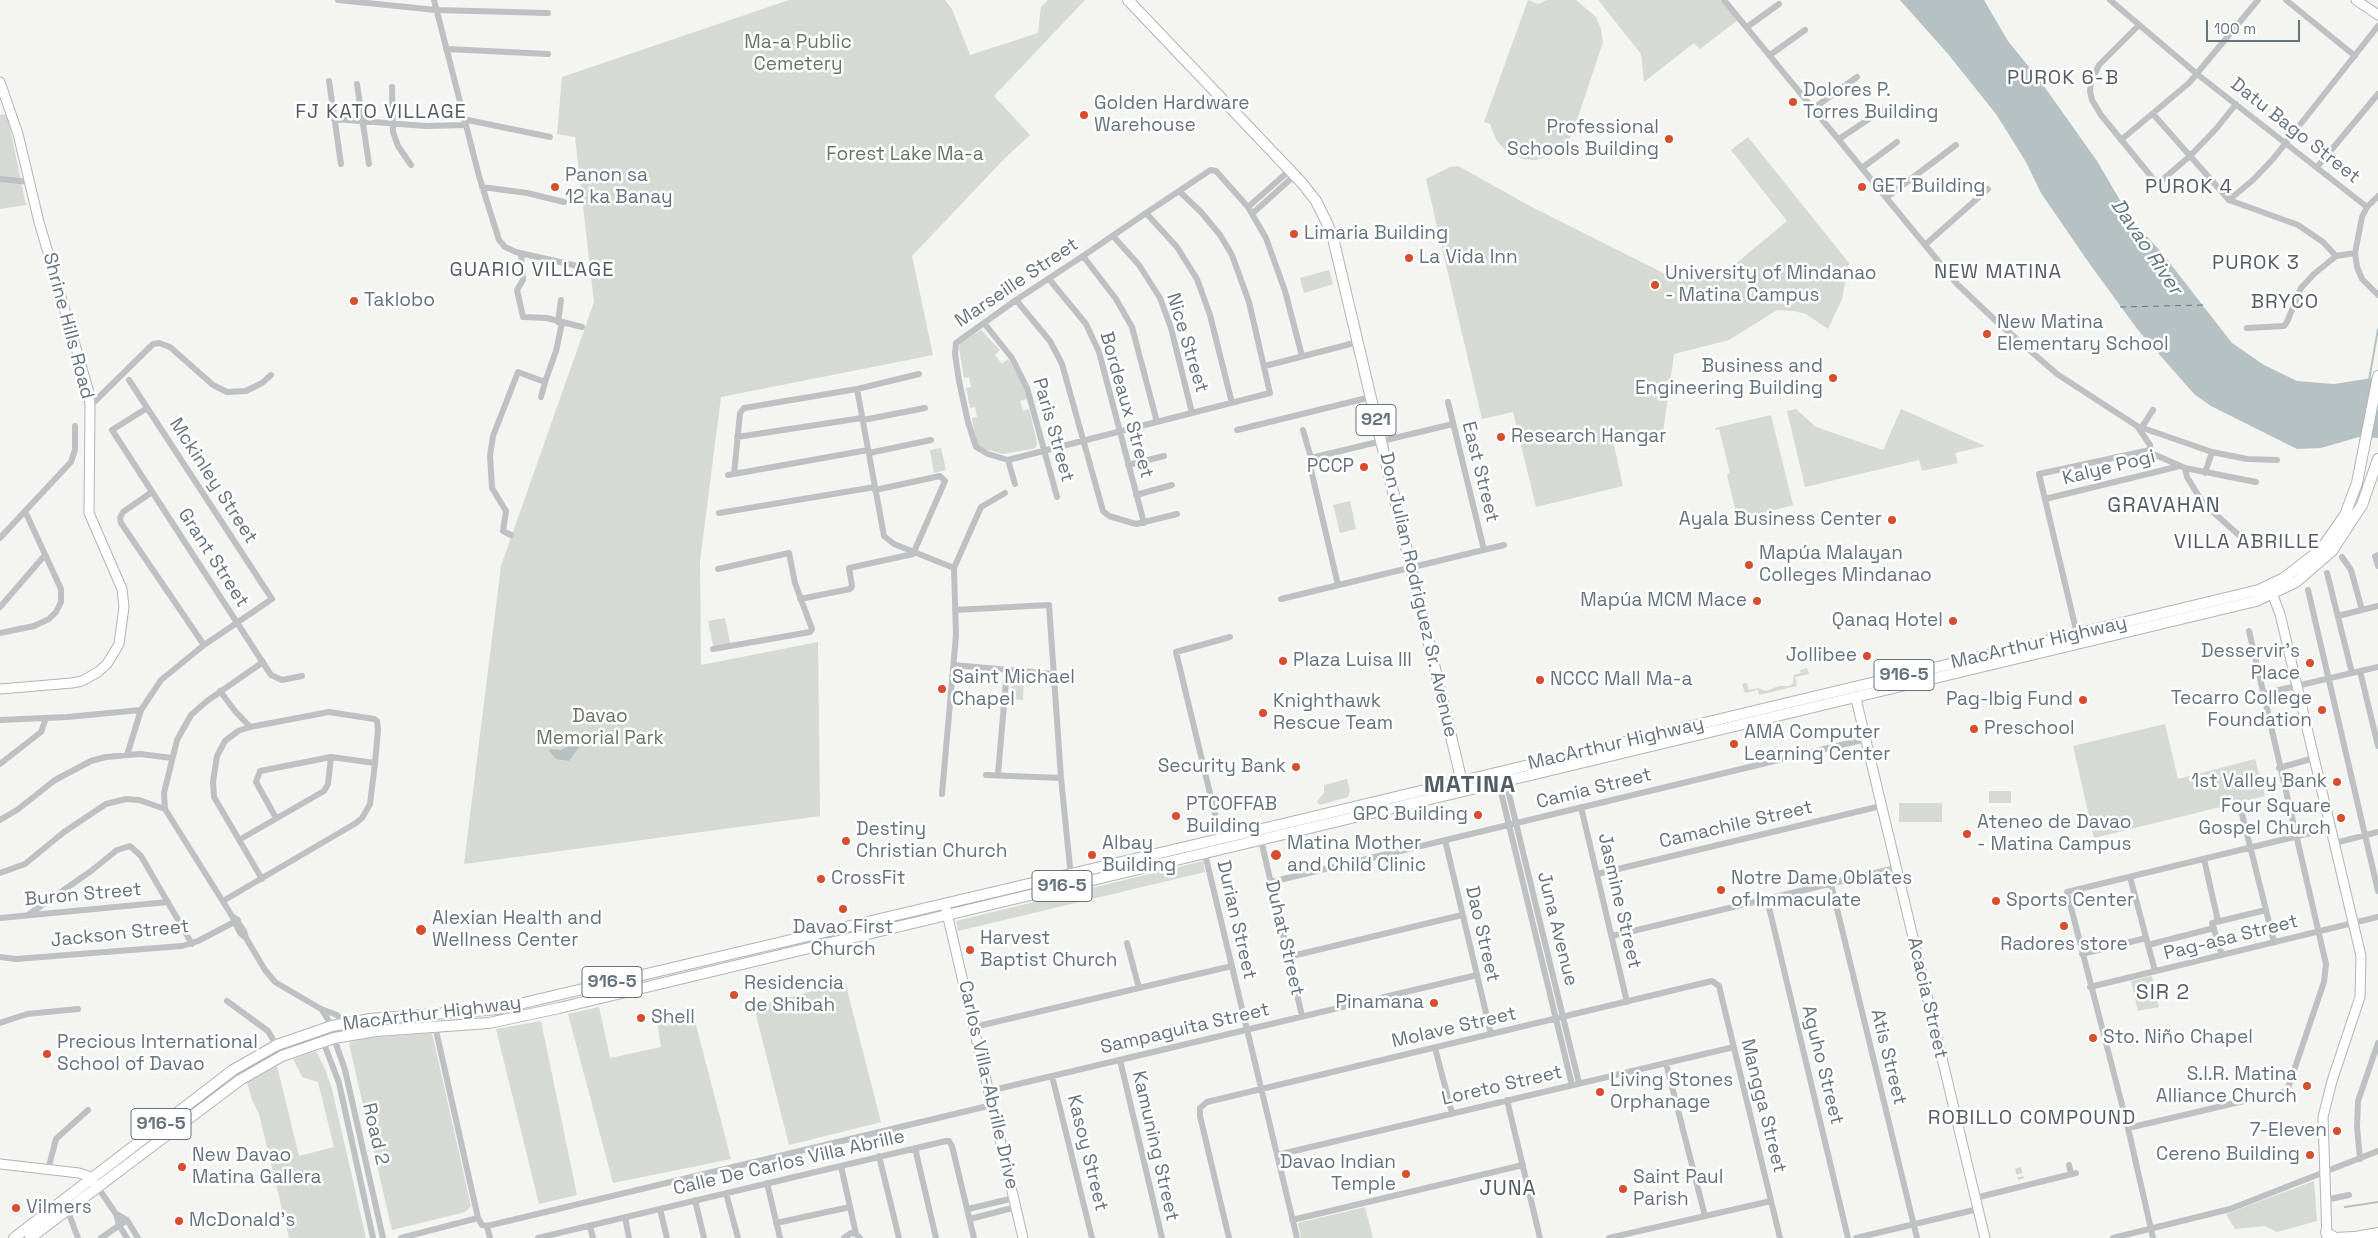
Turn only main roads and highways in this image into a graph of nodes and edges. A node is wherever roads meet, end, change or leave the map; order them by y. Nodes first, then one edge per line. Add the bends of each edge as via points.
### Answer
1 (1128, 0) edge
2 (2378, 376) edge
3 (2378, 459) edge
4 (2271, 590) junction
5 (1732, 716) junction
6 (1684, 727) junction
7 (1735, 728) junction
8 (1687, 739) junction
9 (1462, 781) junction
10 (1465, 792) junction
11 (1260, 835) junction
12 (1203, 848) junction
13 (946, 909) junction
14 (844, 927) junction
15 (846, 938) junction
16 (769, 951) junction
17 (632, 978) junction
18 (634, 989) junction
19 (194, 1098) junction
20 (201, 1107) junction
21 (156, 1127) junction
22 (163, 1136) junction
23 (94, 1182) junction
24 (2378, 1233) edge
25 (2326, 1235) edge
26 (14, 1238) edge
27 (30, 1238) edge
28 (2352, 1238) edge
29 (2368, 1238) edge

1 - 9 main road, Don Julian Rodriguez Sr. Avenue / 921 via 1293,172 1316,201 1327,223
2 - 4 main road, MacArthur Highway / 916-5 via 2354,491 2345,515 2315,554
3 - 4 main road, MacArthur Highway / 916-5 via 2362,506 2339,542 2308,573
4 - 5 main road, MacArthur Highway / 916-5
4 - 7 main road, MacArthur Highway / 916-5 via 2239,606
5 - 6 main road, MacArthur Highway / 916-5
5 - 7 main road
6 - 8 main road
6 - 9 main road, MacArthur Highway / 916-5
7 - 8 main road, MacArthur Highway / 916-5
8 - 10 main road, MacArthur Highway / 916-5
9 - 10 main road, Don Julian Rodriguez Sr. Avenue / 921
9 - 11 main road, MacArthur Highway / 916-5
10 - 11 main road, MacArthur Highway / 916-5
11 - 12 main road, MacArthur Highway / 916-5
11 - 12 main road, MacArthur Highway / 916-5 via 1222,839
12 - 13 main road, MacArthur Highway / 916-5
13 - 14 main road, MacArthur Highway / 916-5
13 - 15 main road, MacArthur Highway / 916-5
14 - 15 main road
14 - 16 main road, MacArthur Highway / 916-5
15 - 16 main road, MacArthur Highway / 916-5
16 - 17 main road, MacArthur Highway / 916-5
16 - 18 main road, MacArthur Highway / 916-5
17 - 18 main road
17 - 19 main road, MacArthur Highway / 916-5 via 498,1009 332,1026 277,1045 233,1070
18 - 20 main road, MacArthur Highway / 916-5 via 500,1021 376,1030 334,1038 282,1056
19 - 20 main road
19 - 21 main road, MacArthur Highway / 916-5
20 - 22 main road, MacArthur Highway / 916-5
21 - 22 main road
21 - 23 main road, MacArthur Highway / 916-5
22 - 23 main road, MacArthur Highway / 916-5
23 - 26 main road, MacArthur Highway / 916-5
23 - 27 main road, MacArthur Highway / 916-5 via 67,1209
24 - 28 main road
24 - 29 main road
25 - 28 main road

